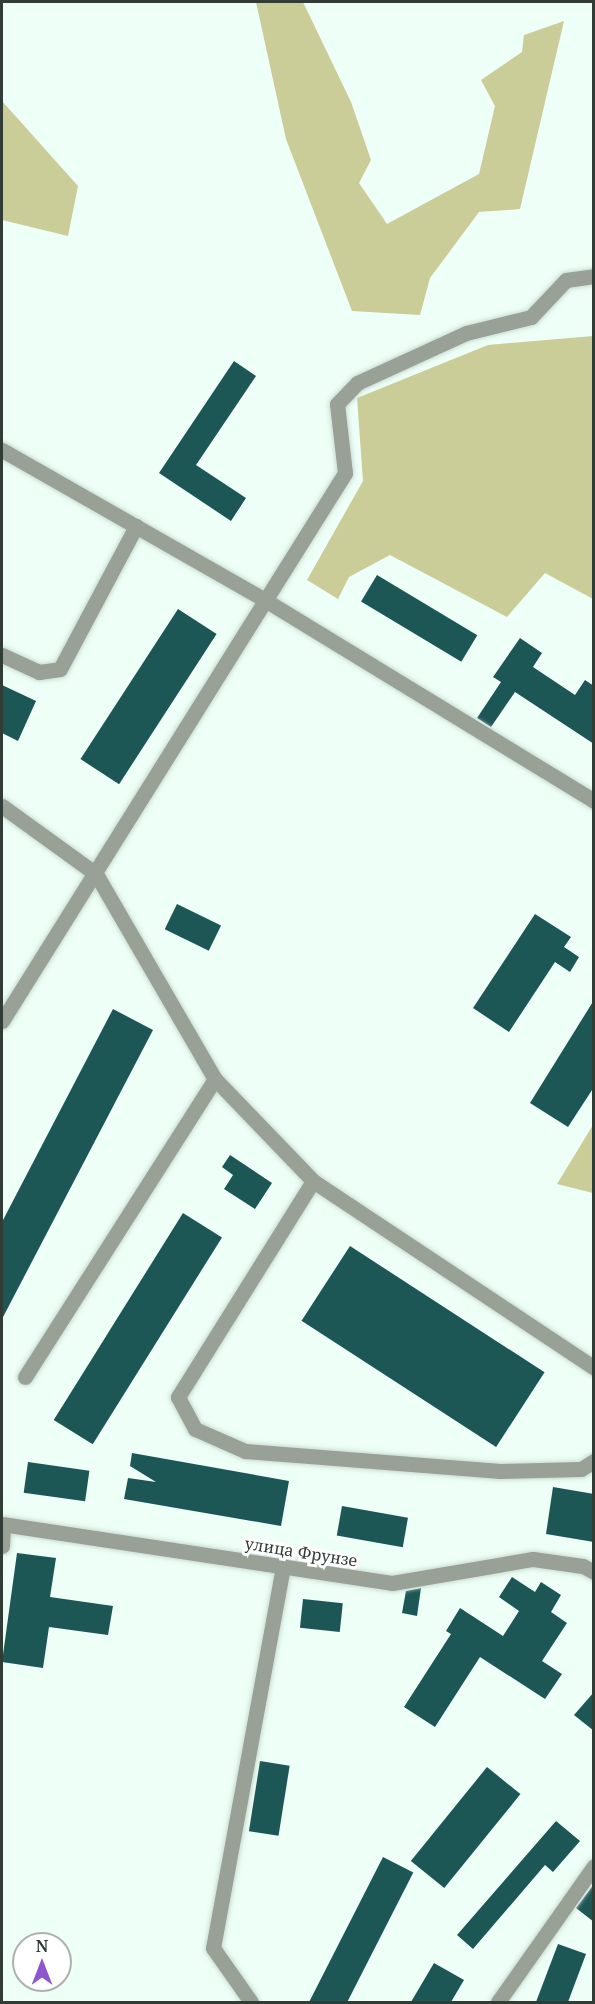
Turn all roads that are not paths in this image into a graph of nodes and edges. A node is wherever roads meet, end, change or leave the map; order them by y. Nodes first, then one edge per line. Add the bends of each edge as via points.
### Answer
1 (594, 276) edge
2 (2, 450) edge
3 (136, 526) junction
4 (264, 600) junction
5 (2, 655) edge
6 (594, 801) edge
7 (2, 806) edge
8 (96, 874) junction
9 (2, 1021) edge
10 (215, 1079) junction
11 (313, 1181) junction
12 (594, 1368) edge
13 (25, 1377) dead end
14 (594, 1461) edge
15 (2, 1524) edge
16 (2, 1546) edge
17 (283, 1567) junction
18 (594, 1572) edge
19 (594, 1866) edge
20 (251, 2002) edge
21 (498, 2002) edge

1 - 4 street via 566,280 531,317 466,333 357,383 337,404 345,473
2 - 3 street
3 - 4 street
3 - 5 street via 60,669 39,672
4 - 6 street
4 - 8 street
7 - 8 street
8 - 9 street
8 - 10 street
10 - 11 street
10 - 13 street
11 - 12 street
11 - 14 street via 178,1397 195,1430 245,1451 500,1471 580,1469
15 - 16 street
15 - 17 street, улица Фрунзе
17 - 18 street, улица Фрунзе via 392,1583 534,1559 583,1566
17 - 20 street via 213,1948
19 - 21 street

